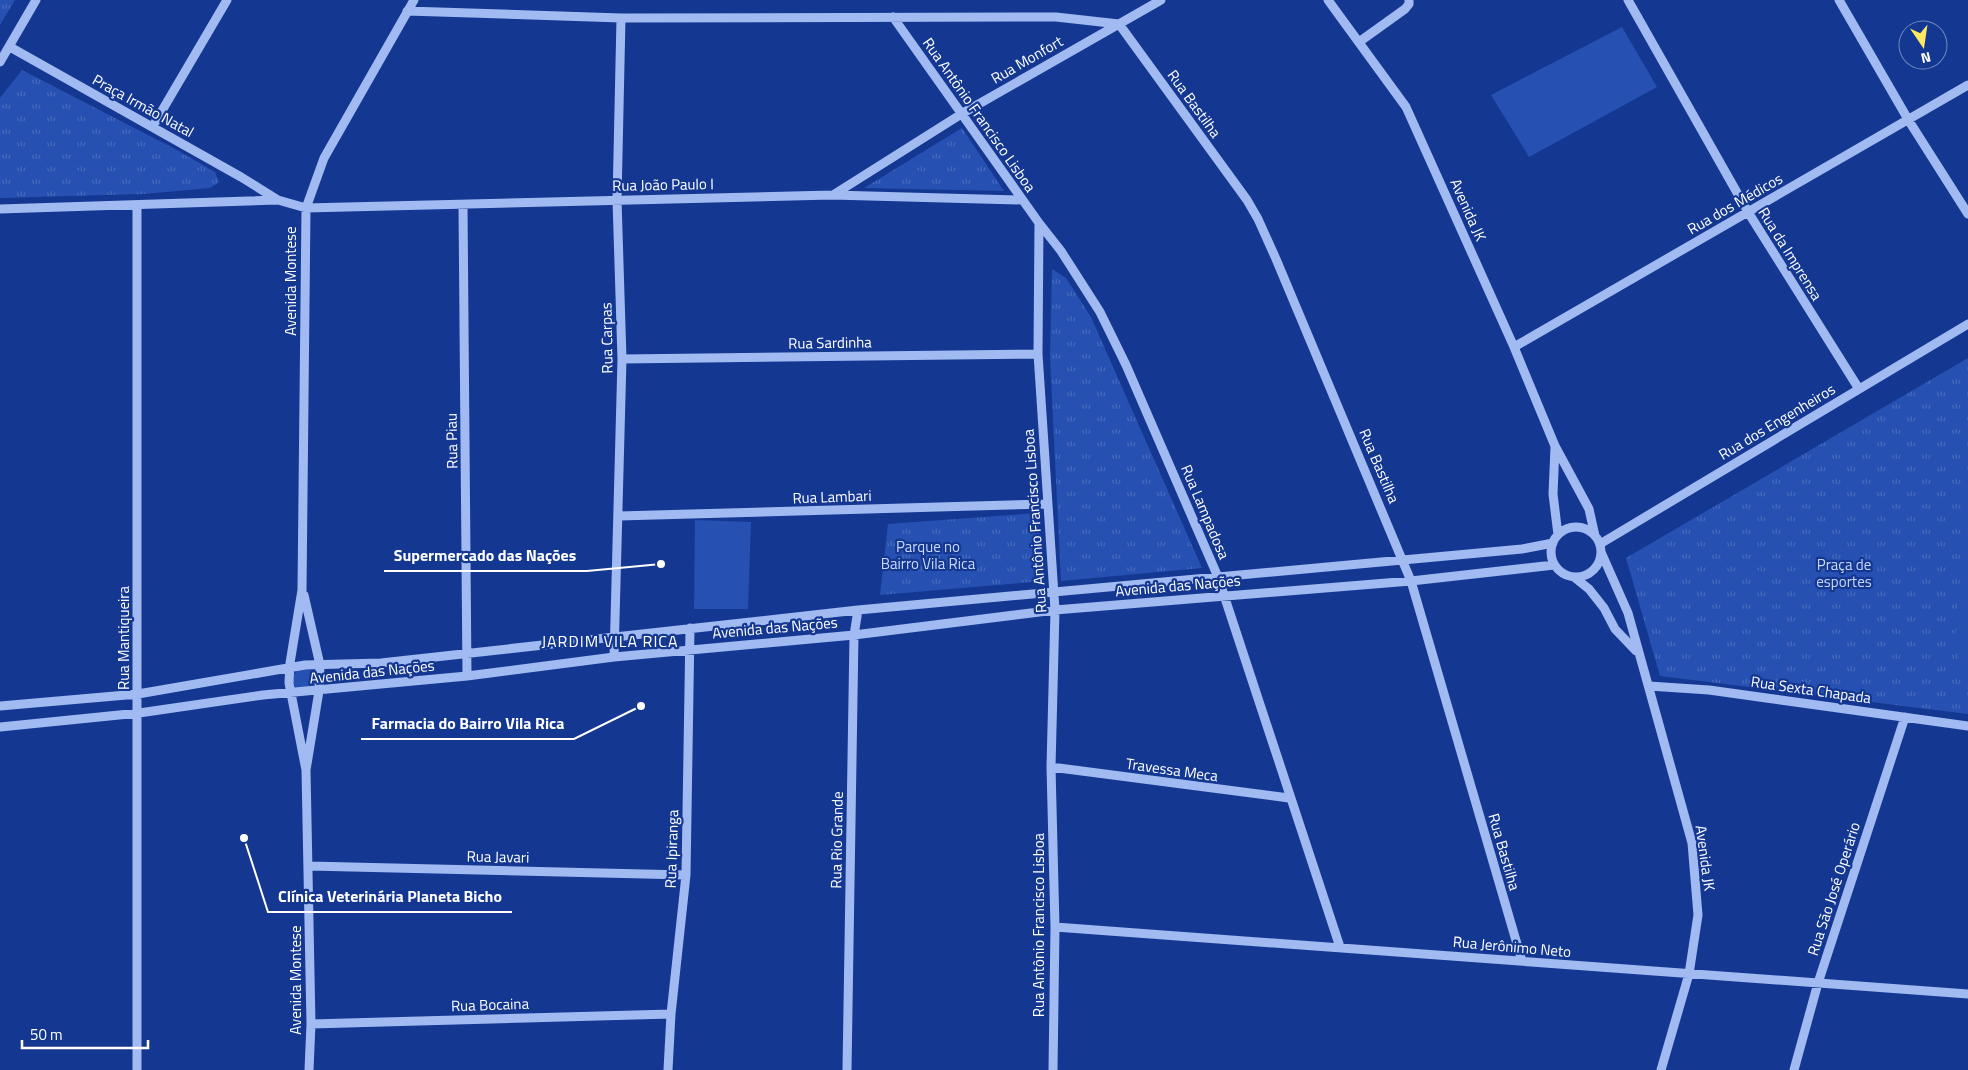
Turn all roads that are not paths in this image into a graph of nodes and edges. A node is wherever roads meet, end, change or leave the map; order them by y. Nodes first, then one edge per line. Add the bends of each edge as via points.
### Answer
1 (36, 0) edge
2 (227, 0) edge
3 (414, 0) edge
4 (1161, 0) edge
5 (1328, 0) edge
6 (1409, 0) edge
7 (1628, 0) edge
8 (1839, 0) edge
9 (407, 12) junction
10 (893, 17) junction
11 (621, 18) junction
12 (1119, 24) junction
13 (1359, 42) junction
14 (10, 47) junction
15 (0, 62) edge
16 (1968, 85) edge
17 (962, 113) junction
18 (1909, 121) junction
19 (153, 126) junction
20 (832, 195) junction
21 (278, 200) junction
22 (617, 200) junction
23 (1022, 200) junction
24 (137, 205) junction
25 (463, 206) junction
26 (306, 208) junction
27 (0, 209) edge
28 (1748, 212) junction
29 (1968, 214) edge
30 (1039, 223) junction
31 (1968, 324) edge
32 (1514, 347) junction
33 (1038, 354) junction
34 (622, 358) junction
35 (1859, 389) junction
36 (1555, 446) junction
37 (1046, 504) junction
38 (619, 516) junction
39 (1555, 539) junction
40 (1599, 544) junction
41 (1403, 559) junction
42 (1554, 565) junction
43 (1218, 577) junction
44 (1574, 577) junction
45 (1411, 580) junction
46 (302, 590) junction
47 (1054, 593) junction
48 (1224, 595) junction
49 (858, 610) junction
50 (1055, 610) junction
51 (690, 628) junction
52 (854, 635) junction
53 (615, 637) junction
54 (688, 649) junction
55 (1637, 652) junction
56 (468, 654) junction
57 (614, 657) junction
58 (320, 665) junction
59 (289, 667) junction
60 (467, 676) junction
61 (1649, 686) junction
62 (319, 691) junction
63 (138, 694) junction
64 (290, 694) junction
65 (0, 706) edge
66 (139, 714) junction
67 (1905, 717) junction
68 (1968, 726) edge
69 (0, 727) edge
70 (1051, 766) junction
71 (306, 770) junction
72 (1289, 798) junction
73 (310, 866) junction
74 (686, 875) junction
75 (1055, 926) junction
76 (1340, 947) junction
77 (1522, 962) junction
78 (1689, 974) junction
79 (1818, 983) junction
80 (1968, 994) edge
81 (671, 1014) junction
82 (311, 1024) junction
83 (137, 1070) edge
84 (309, 1070) edge
85 (668, 1070) edge
86 (848, 1070) edge
87 (1053, 1070) edge
88 (1661, 1070) edge
89 (1794, 1070) edge

1 - 14 street
2 - 19 street
3 - 9 street, Avenida Montese
4 - 12 street, Rua Monfort
5 - 13 street, Avenida JK
6 - 13 street via 1405,9
7 - 28 street, Rua da Imprensa
8 - 18 street
9 - 11 street
9 - 26 street, Avenida Montese via 324,158
10 - 11 street
10 - 12 street via 1056,17
10 - 17 street, Rua Antônio Francisco Lisboa
11 - 22 street, Rua Carpas
12 - 17 street, Rua Monfort
12 - 41 street, Rua Bastilha via 1258,219
13 - 32 street, Avenida JK via 1406,107
14 - 15 street
14 - 19 street, Praça Irmão Natal
16 - 18 street, Rua dos Médicos
17 - 20 street, Rua Monfort
17 - 23 street, Rua Antônio Francisco Lisboa
18 - 28 street, Rua dos Médicos
18 - 29 street
19 - 21 street, Praça Irmão Natal
20 - 22 street, Rua João Paulo I
20 - 23 street, Rua João Paulo I
21 - 24 street, Praça Irmão Natal
21 - 26 street, Praça Irmão Natal
22 - 25 street, Rua João Paulo I
22 - 34 street, Rua Carpas
23 - 30 street, Rua Antônio Francisco Lisboa
24 - 27 street, Praça Irmão Natal
24 - 63 street, Rua Mantiqueira
25 - 26 street, Rua João Paulo I
25 - 56 street, Rua Piau
26 - 46 street, Avenida Montese
28 - 32 street, Rua dos Médicos
28 - 35 street, Rua da Imprensa
30 - 33 street, Rua Antônio Francisco Lisboa
30 - 43 street, Rua Lampadosa via 1100,312
31 - 35 street, Rua dos Engenheiros
32 - 36 street, Avenida JK
33 - 34 street, Rua Sardinha
33 - 37 street, Rua Antônio Francisco Lisboa
34 - 38 street, Rua Carpas
35 - 40 street, Rua dos Engenheiros
36 - 39 street, Avenida JK
36 - 40 street, Avenida JK via 1586,502
37 - 38 street, Rua Lambari
37 - 47 street, Rua Antônio Francisco Lisboa
38 - 53 street, Rua Carpas
39 - 40 street via 1572,527 1589,530
39 - 41 street, Avenida das Nações via 1522,549
39 - 42 street via 1551,558
40 - 44 street via 1600,560 1590,573
40 - 55 street, Avenida JK via 1628,613
41 - 43 street, Avenida das Nações
41 - 45 street, Rua Bastilha
42 - 44 street via 1559,571
42 - 45 street, Avenida das Nações
43 - 47 street, Avenida das Nações
43 - 48 street, Rua Lampadosa
44 - 55 street, Avenida JK via 1589,589 1615,630
45 - 48 street, Avenida das Nações
45 - 77 street, Rua Bastilha
46 - 58 street, Avenida Montese
46 - 59 street, Avenida Montese
47 - 49 street, Avenida das Nações
47 - 50 street, Rua Antônio Francisco Lisboa
48 - 50 street, Avenida das Nações
48 - 72 street, Rua Lampadosa
49 - 51 street, Avenida das Nações
49 - 52 street, Rua Rio Grande
50 - 52 street, Avenida das Nações
50 - 70 street, Rua Antônio Francisco Lisboa
51 - 53 street, Avenida das Nações
51 - 54 street, Rua Ipiranga
52 - 54 street, Avenida das Nações
52 - 86 street, Rua Rio Grande
53 - 56 street, Avenida das Nações
53 - 57 street, Rua Carpas
54 - 57 street, Avenida das Nações
54 - 74 street, Rua Ipiranga
55 - 61 street, Avenida JK
56 - 58 street, Avenida das Nações via 381,663
56 - 60 street, Rua Piau
57 - 60 street, Avenida das Nações
58 - 59 street, Avenida das Nações
58 - 62 street, Avenida Montese
59 - 63 street, Avenida das Nações
59 - 64 street, Avenida Montese
60 - 62 street, Avenida das Nações
61 - 67 street, Rua Sexta Chapada via 1709,690
61 - 78 street, Avenida JK via 1692,843 1698,916
62 - 64 street, Avenida das Nações
62 - 71 street, Avenida Montese
63 - 65 street, Avenida das Nações
63 - 66 street, Rua Mantiqueira
64 - 66 street, Avenida das Nações
64 - 71 street, Avenida Montese
66 - 69 street, Avenida das Nações
66 - 83 street, Rua Mantiqueira
67 - 68 street, Rua Sexta Chapada
67 - 79 street, Rua São José Operário
70 - 72 street, Travessa Meca
70 - 75 street, Rua Antônio Francisco Lisboa
71 - 73 street, Avenida Montese
72 - 76 street, Rua Lampadosa
73 - 74 street, Rua Javari
73 - 82 street, Avenida Montese
74 - 81 street, Rua Ipiranga
75 - 76 street, Rua Jerônimo Neto
75 - 87 street, Rua Antônio Francisco Lisboa
76 - 77 street, Rua Jerônimo Neto
77 - 78 street, Rua Jerônimo Neto
78 - 79 street, Rua Jerônimo Neto
78 - 88 street, Avenida JK
79 - 80 street, Rua Jerônimo Neto
79 - 89 street, Rua São José Operário
81 - 82 street, Rua Bocaina
81 - 85 street, Rua Ipiranga
82 - 84 street, Avenida Montese

